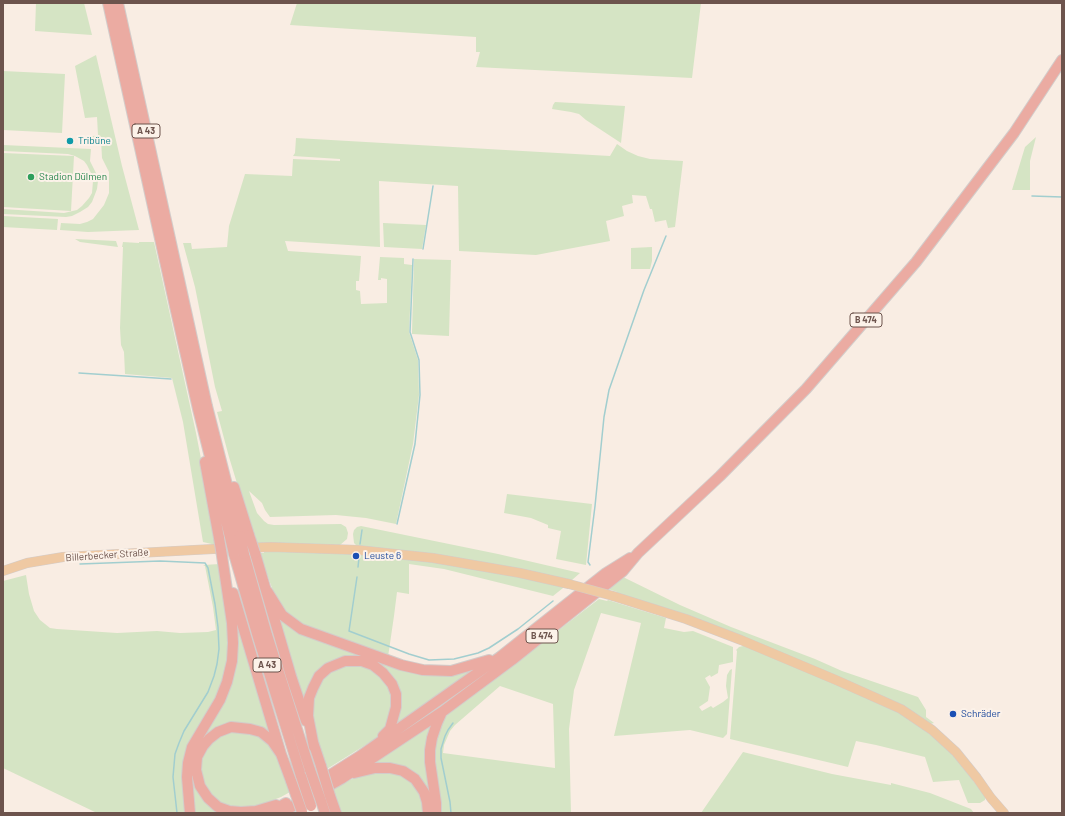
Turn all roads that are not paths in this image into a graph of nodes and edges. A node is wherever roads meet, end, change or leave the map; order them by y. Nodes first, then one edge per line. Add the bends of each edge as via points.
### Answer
1 (108, 3) edge
2 (118, 3) edge
3 (1062, 60) edge
4 (203, 408) junction
5 (240, 536) junction
6 (638, 553) junction
7 (239, 554) junction
8 (222, 556) junction
9 (3, 571) edge
10 (267, 591) junction
11 (500, 657) junction
12 (442, 712) junction
13 (314, 747) junction
14 (281, 754) junction
15 (360, 756) junction
16 (341, 778) junction
17 (288, 802) junction
18 (312, 810) edge
19 (333, 812) edge
20 (190, 813) edge
21 (269, 813) edge
22 (280, 813) edge
23 (302, 813) edge
24 (428, 813) edge
25 (436, 813) edge
26 (1004, 813) edge

1 - 4 highway, A 43
2 - 4 highway, A 43
3 - 6 highway, B 474 via 1014,133 916,262 806,389 720,476
4 - 5 highway, A 43
4 - 8 highway, bridge via 197,425
5 - 7 highway, A 43, bridge
5 - 10 highway, bridge via 255,553
6 - 11 highway, B 474 via 606,573
6 - 12 highway, B 474 via 623,571
7 - 18 highway, A 43, bridge via 258,637
7 - 19 highway, A 43, bridge via 321,801
8 - 14 highway
8 - 20 highway via 232,623 232,661 220,700 192,747 187,777
9 - 26 main road, Billerbecker Straße, bridge via 27,563 63,557 271,547 339,549 433,558 569,584 660,610 712,629 902,709 932,730 956,752
10 - 11 highway via 282,615 300,629 401,665 424,670 450,671
10 - 13 highway
11 - 15 highway, B 474
12 - 16 highway, B 474
12 - 25 highway via 430,750
13 - 15 highway via 308,716 309,698 319,676 328,668 345,661 362,661 374,665 392,684 396,694 396,707 390,728
13 - 19 highway, bridge
14 - 17 highway via 272,741 261,732 231,727 218,732 203,746 197,758 196,770 200,786 208,798 218,807 229,811 256,811
14 - 23 highway, bridge
15 - 17 highway, B 474
16 - 22 highway, B 474
16 - 24 highway via 375,768 403,770 415,779 424,792
17 - 21 highway, B 474

